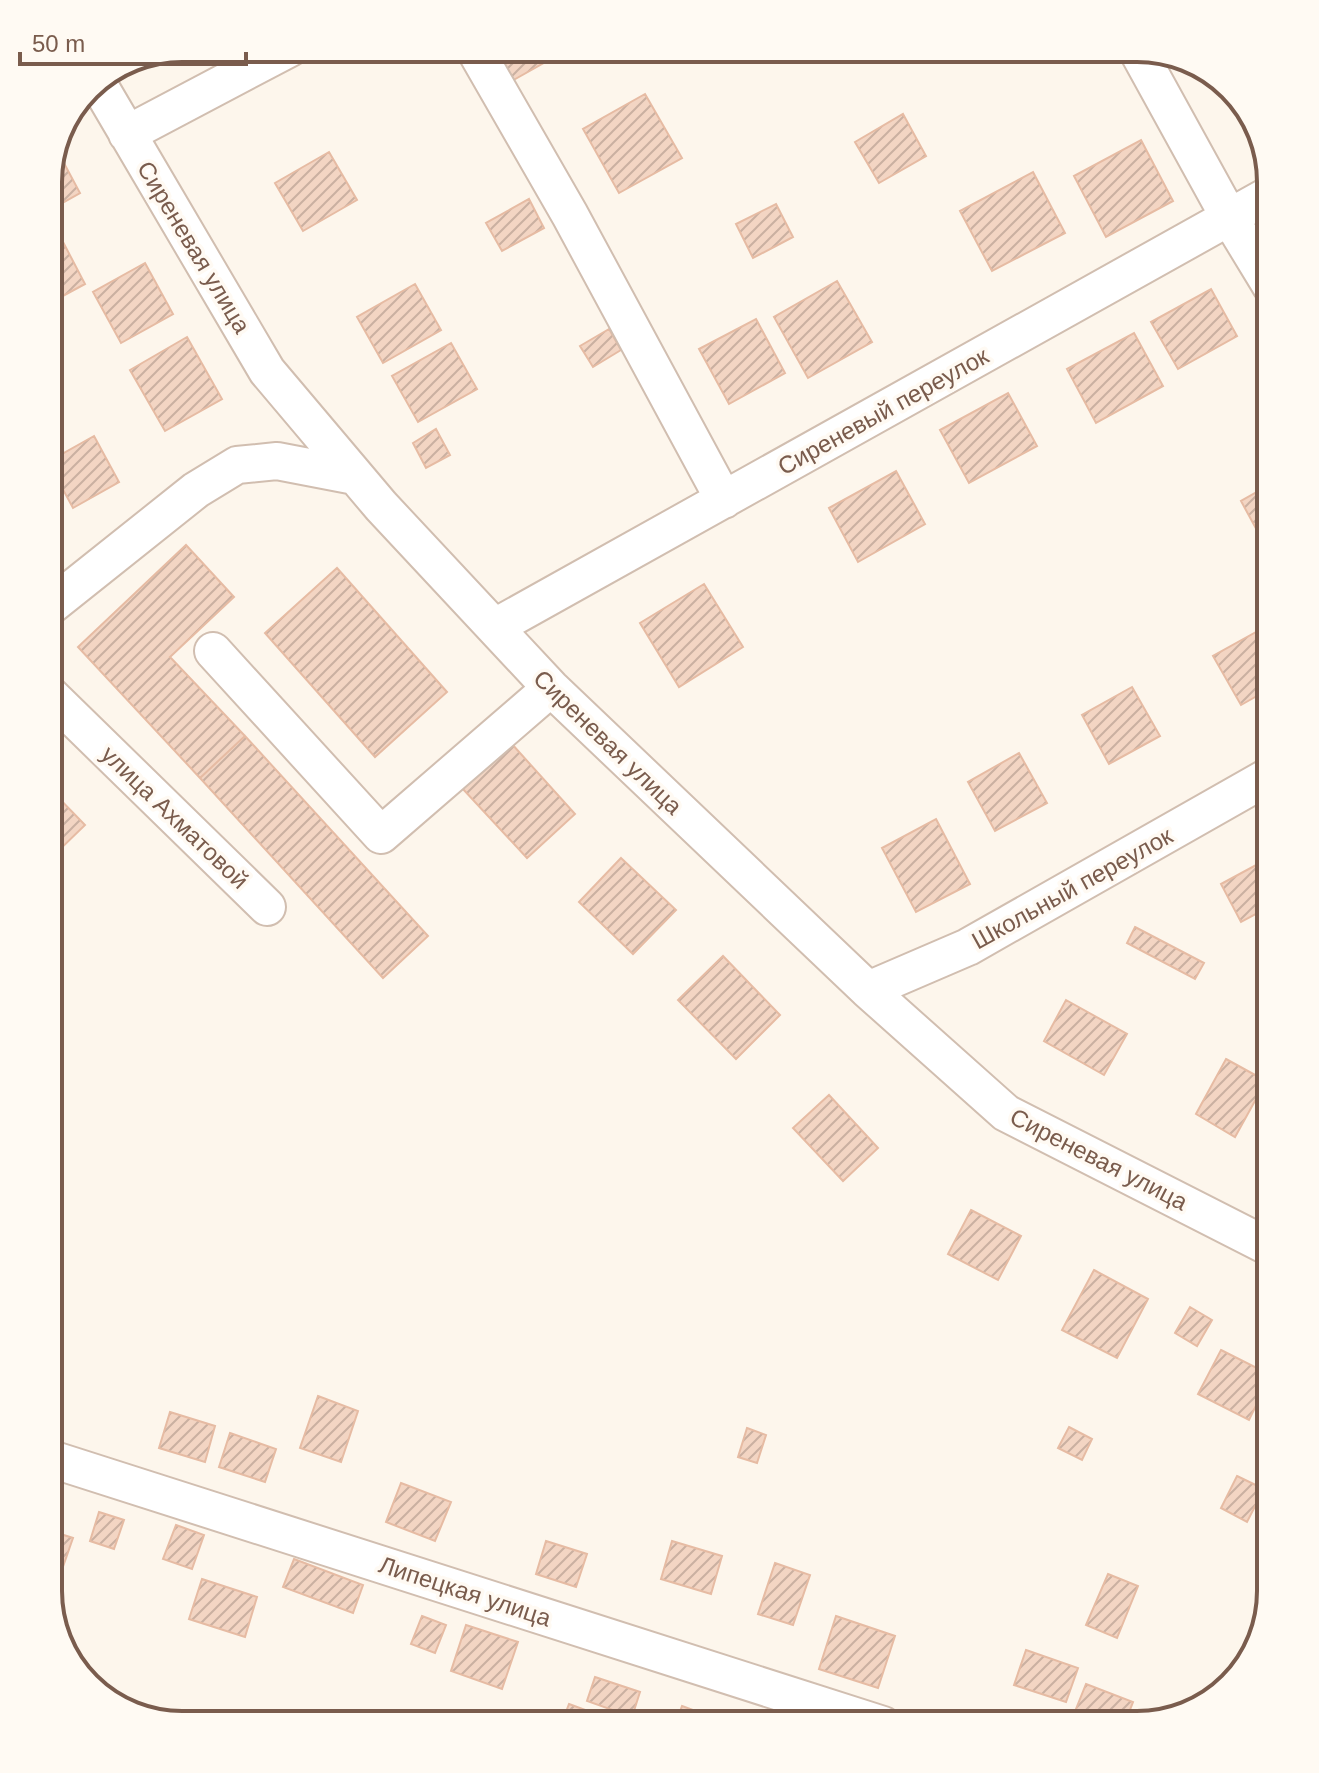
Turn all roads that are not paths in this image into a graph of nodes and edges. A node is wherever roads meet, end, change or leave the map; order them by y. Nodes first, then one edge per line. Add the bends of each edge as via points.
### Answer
1 (263, 62) edge
2 (482, 62) edge
3 (1144, 62) edge
4 (103, 92) edge
5 (127, 134) junction
6 (1257, 202) edge
7 (1229, 217) junction
8 (1257, 263) edge
9 (355, 476) junction
10 (724, 500) junction
11 (62, 597) edge
12 (495, 627) junction
13 (213, 651) dead end
14 (551, 688) junction
15 (62, 707) edge
16 (1257, 783) edge
17 (267, 907) dead end
18 (868, 990) junction
19 (1257, 1241) edge
20 (62, 1462) edge
21 (839, 1711) edge

1 - 5 street
2 - 10 street
3 - 7 street
4 - 5 street, Сиреневая улица
5 - 9 street, Сиреневая улица via 267,371
6 - 7 street, Сиреневый переулок
7 - 8 street
7 - 10 street, Сиреневый переулок
9 - 11 street via 277,461 237,465 196,490
9 - 12 street, Сиреневая улица
10 - 12 street, Сиреневый переулок
12 - 14 street, Сиреневая улица
13 - 14 street via 381,835
14 - 18 street, Сиреневая улица
15 - 17 street, улица Ахматовой
16 - 18 street, Школьный переулок via 968,947
18 - 19 street, Сиреневая улица via 1006,1113
20 - 21 street, Липецкая улица

